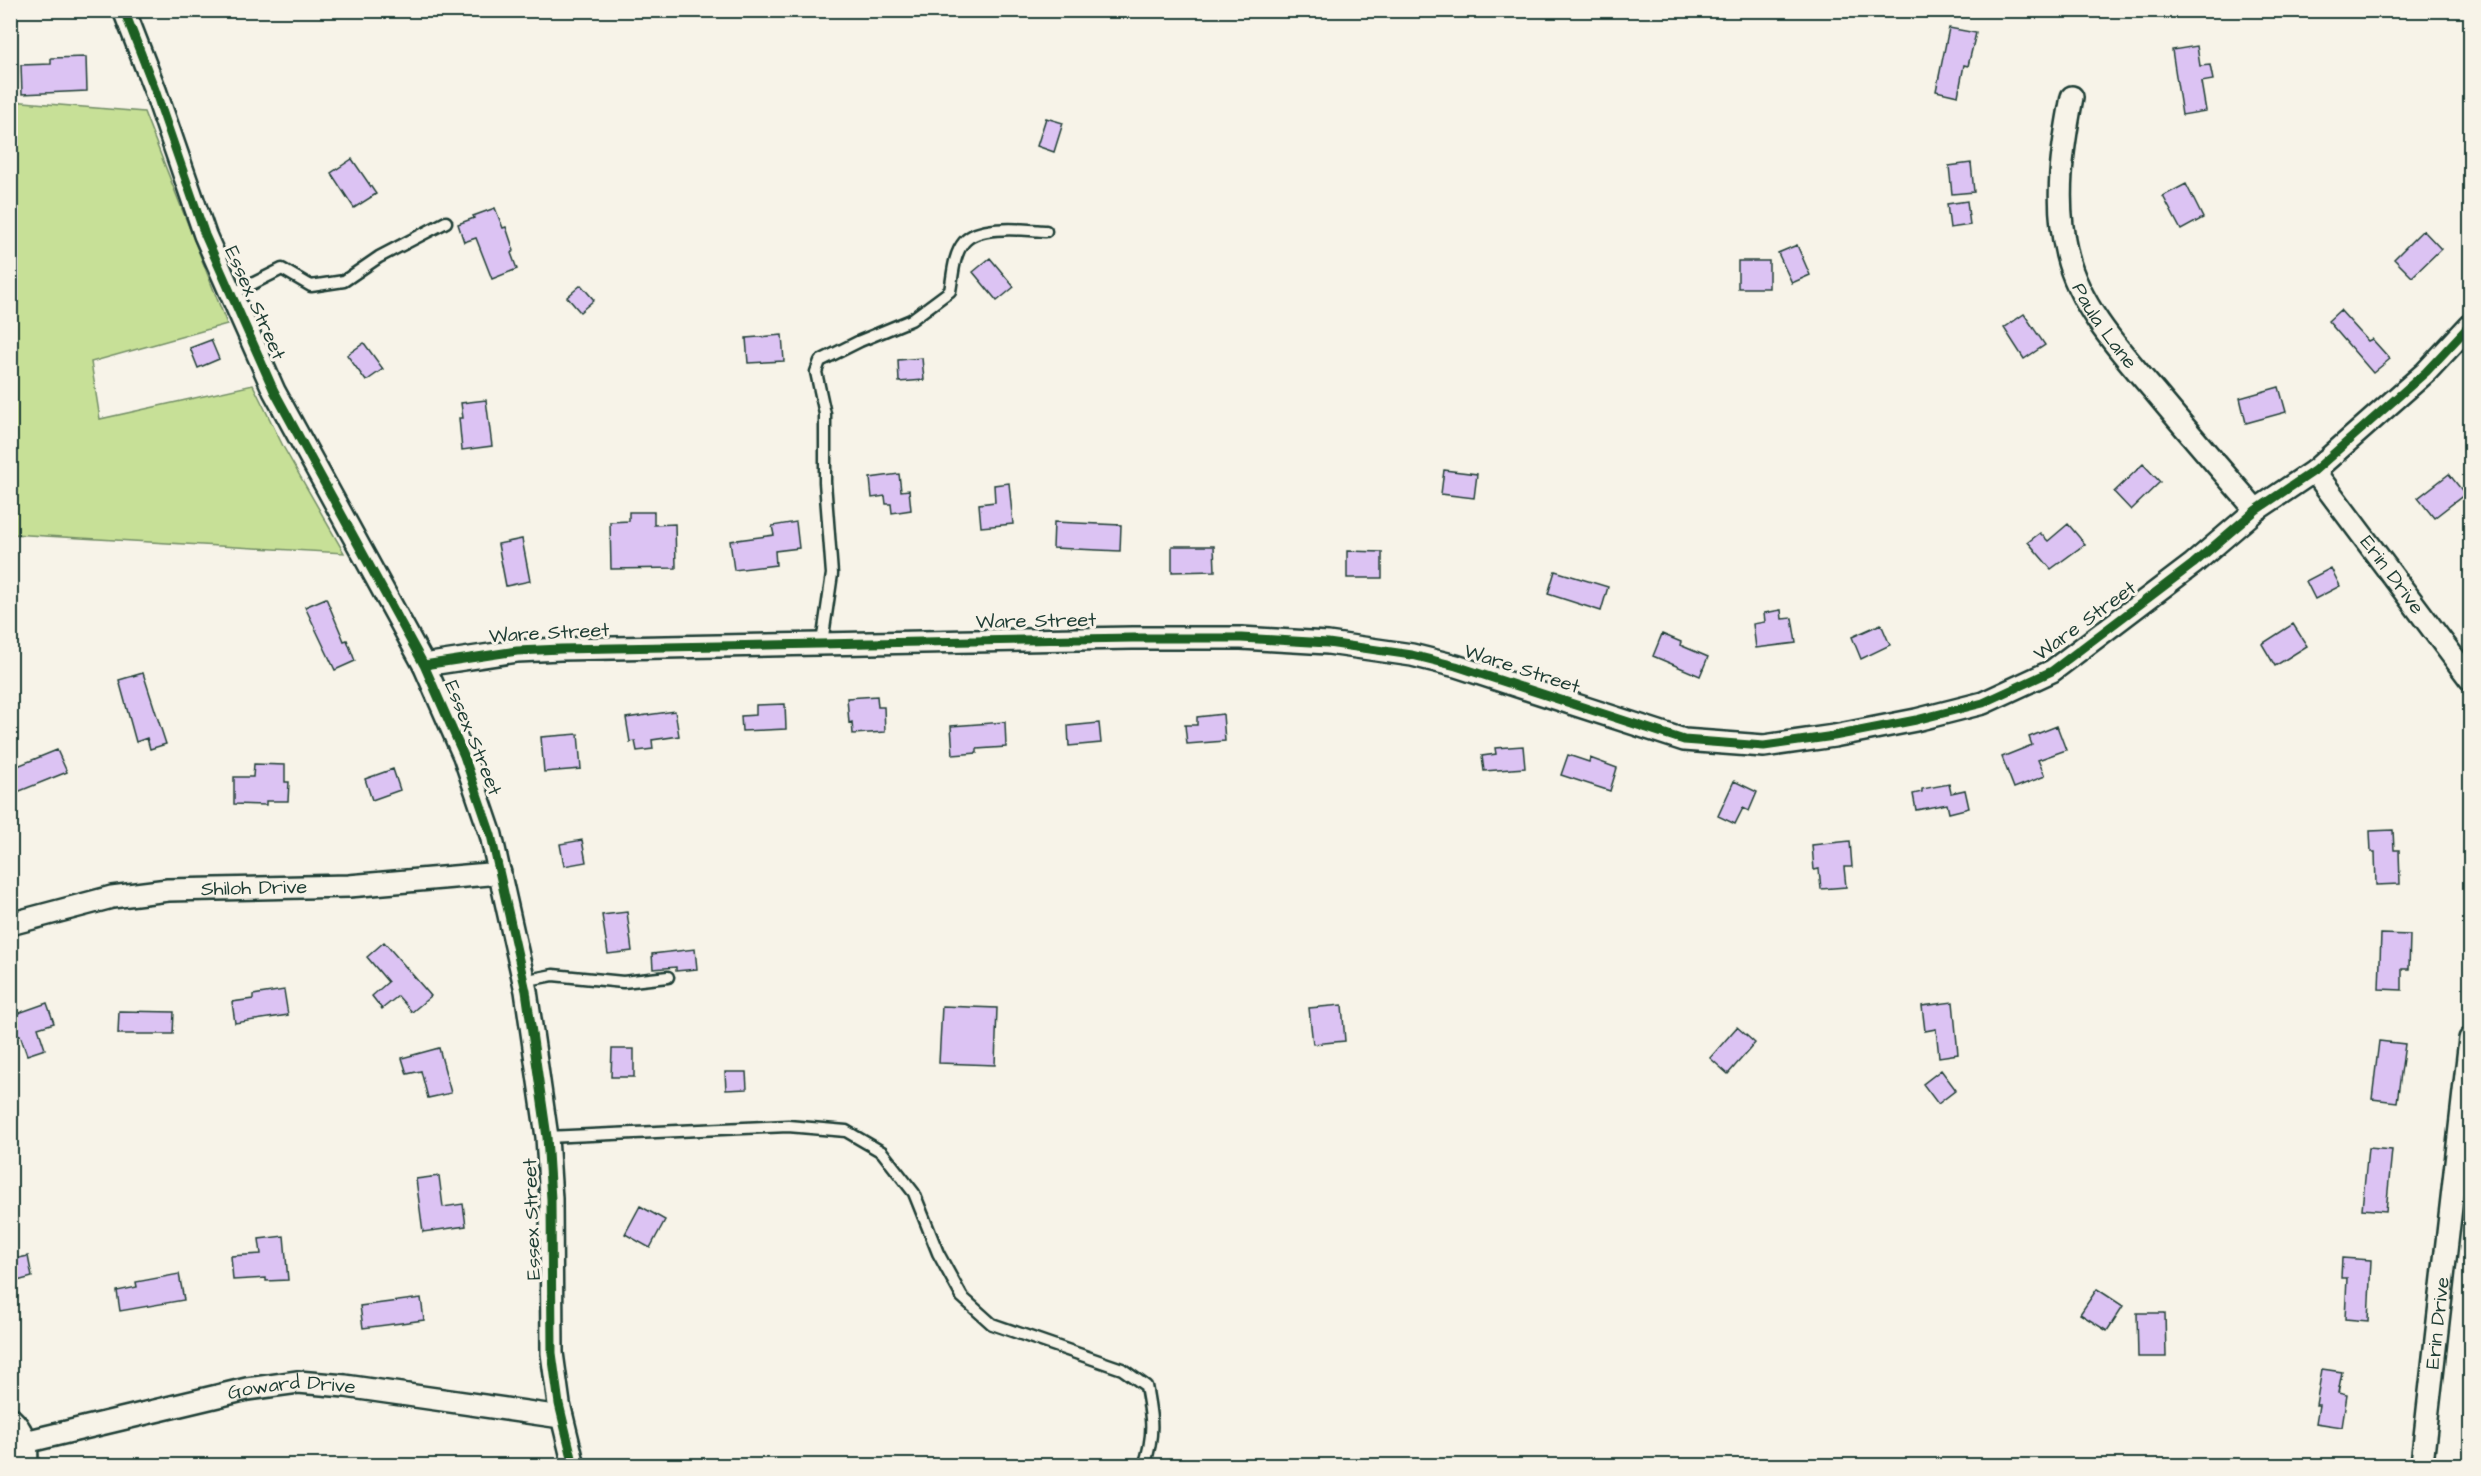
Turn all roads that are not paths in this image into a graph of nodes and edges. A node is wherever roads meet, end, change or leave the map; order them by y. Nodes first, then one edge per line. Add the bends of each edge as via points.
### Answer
1 (124, 10) edge
2 (2072, 97) dead end
3 (446, 222) dead end
4 (1047, 231) dead end
5 (232, 294) junction
6 (2470, 325) edge
7 (2314, 471) junction
8 (2256, 510) junction
9 (822, 643) junction
10 (424, 665) junction
11 (2470, 679) edge
12 (500, 873) junction
13 (10, 924) edge
14 (668, 977) dead end
15 (523, 981) junction
16 (2470, 1039) edge
17 (547, 1137) junction
18 (561, 1417) junction
19 (10, 1418) edge
20 (26, 1442) junction
21 (2422, 1463) dead end
22 (26, 1466) edge
23 (574, 1466) edge
24 (1144, 1466) edge

1 - 5 street, Essex Street via 205,235
2 - 8 street, Paula Lane via 2060,188 2062,230 2076,284 2137,371
3 - 5 lane via 379,257 344,281 311,286 282,269
4 - 9 lane via 978,233 964,241 950,291 911,320 820,361 816,372 825,414 832,574
5 - 10 street, Essex Street via 274,392
6 - 7 street, Ware Street via 2426,372
7 - 8 street, Ware Street
7 - 11 street, Erin Drive
8 - 9 street, Ware Street via 2193,564 2052,671 1983,703 1856,732 1764,746 1684,740 1456,666 1412,655 1328,643 1132,638
9 - 10 street, Ware Street via 517,651
10 - 12 street, Essex Street via 464,756 492,836
12 - 13 street, Shiloh Drive via 349,886 168,890 112,897
12 - 15 street, Essex Street
14 - 15 lane via 623,981 553,975
15 - 17 street, Essex Street
16 - 21 street, Erin Drive
17 - 18 street, Essex Street via 552,1353
17 - 24 lane via 788,1126 846,1131 882,1152 914,1193 938,1253 962,1297 992,1324 1122,1369 1146,1386 1153,1422
18 - 20 street, Goward Drive via 298,1382 247,1389
18 - 23 street, Essex Street
19 - 20 street
20 - 22 street

